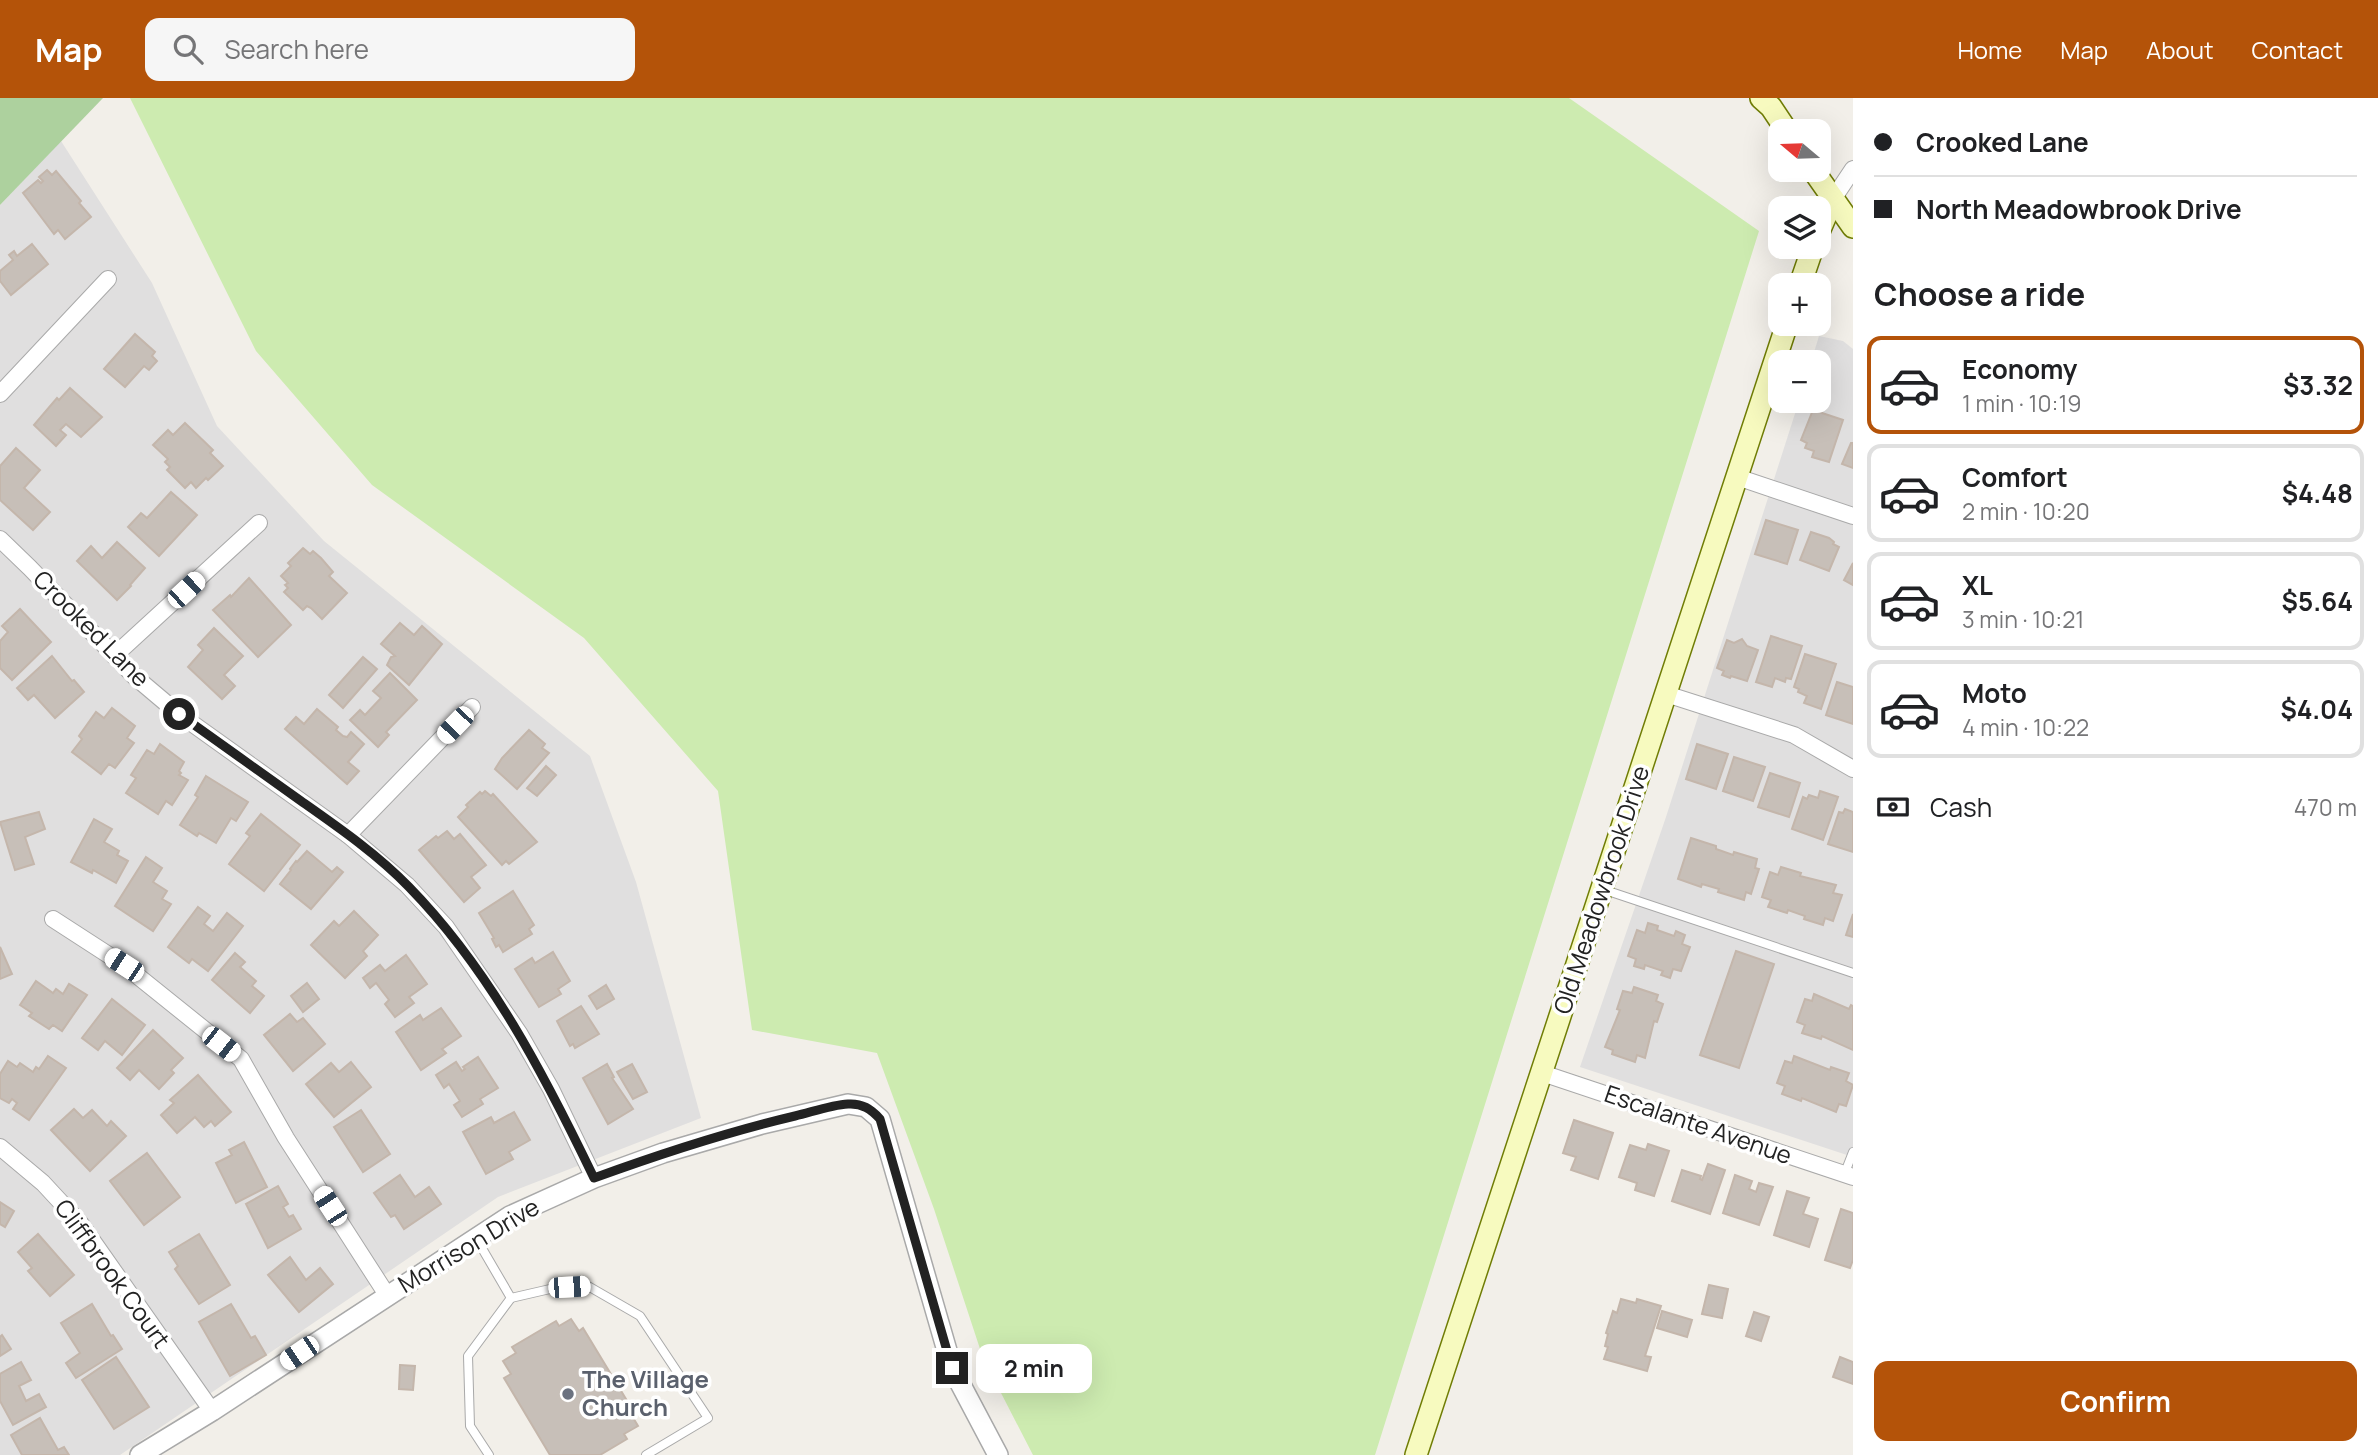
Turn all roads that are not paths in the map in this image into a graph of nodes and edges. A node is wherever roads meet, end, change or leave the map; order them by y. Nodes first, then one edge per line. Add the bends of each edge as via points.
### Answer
1 (1761, 98) edge
2 (1779, 119) edge
3 (1853, 169) edge
4 (1821, 182) edge
5 (1833, 199) junction
6 (1831, 204) edge
7 (1853, 227) edge
8 (108, 279) dead end
9 (1783, 336) edge
10 (0, 394) edge
11 (1737, 477) junction
12 (1853, 516) edge
13 (259, 523) dead end
14 (0, 539) edge
15 (114, 656) junction
16 (1666, 694) junction
17 (472, 707) dead end
18 (1853, 769) edge
19 (348, 835) junction
20 (1602, 889) junction
21 (53, 919) dead end
22 (1853, 973) edge
23 (1542, 1073) junction
24 (0, 1147) edge
25 (1853, 1152) edge
26 (1849, 1176) edge
27 (594, 1178) junction
28 (476, 1238) junction
29 (387, 1295) junction
30 (511, 1298) junction
31 (212, 1411) junction
32 (140, 1455) edge
33 (489, 1455) edge
34 (646, 1455) edge
35 (998, 1455) edge
36 (1416, 1455) edge

1 - 2 main road
3 - 5 street
4 - 5 main road
5 - 6 main road
5 - 7 main road
8 - 10 street
9 - 11 main road, Old Meadowbrook Drive
11 - 12 street
11 - 16 main road, Old Meadowbrook Drive
13 - 15 street
14 - 15 street, Crooked Lane
15 - 19 street, Crooked Lane via 179,714
16 - 18 street via 1794,735
16 - 20 main road, Old Meadowbrook Drive
17 - 19 street
19 - 27 street, Crooked Lane via 407,885 446,927 519,1033
20 - 22 lane
20 - 23 main road, Old Meadowbrook Drive
21 - 29 street via 124,965 241,1059
23 - 26 street, Escalante Avenue
23 - 36 main road, Old Meadowbrook Drive
24 - 31 street, Cliffbrook Court via 43,1183 80,1223
25 - 26 lane
27 - 28 street, Morrison Drive via 510,1216
27 - 35 street, Morrison Drive via 762,1124 848,1104 871,1109 880,1119 952,1368
28 - 29 street, Morrison Drive
28 - 30 lane
29 - 31 street, Morrison Drive
30 - 33 lane via 468,1356 470,1426
30 - 34 lane via 588,1286 640,1317 708,1418
31 - 32 street, Morrison Drive

